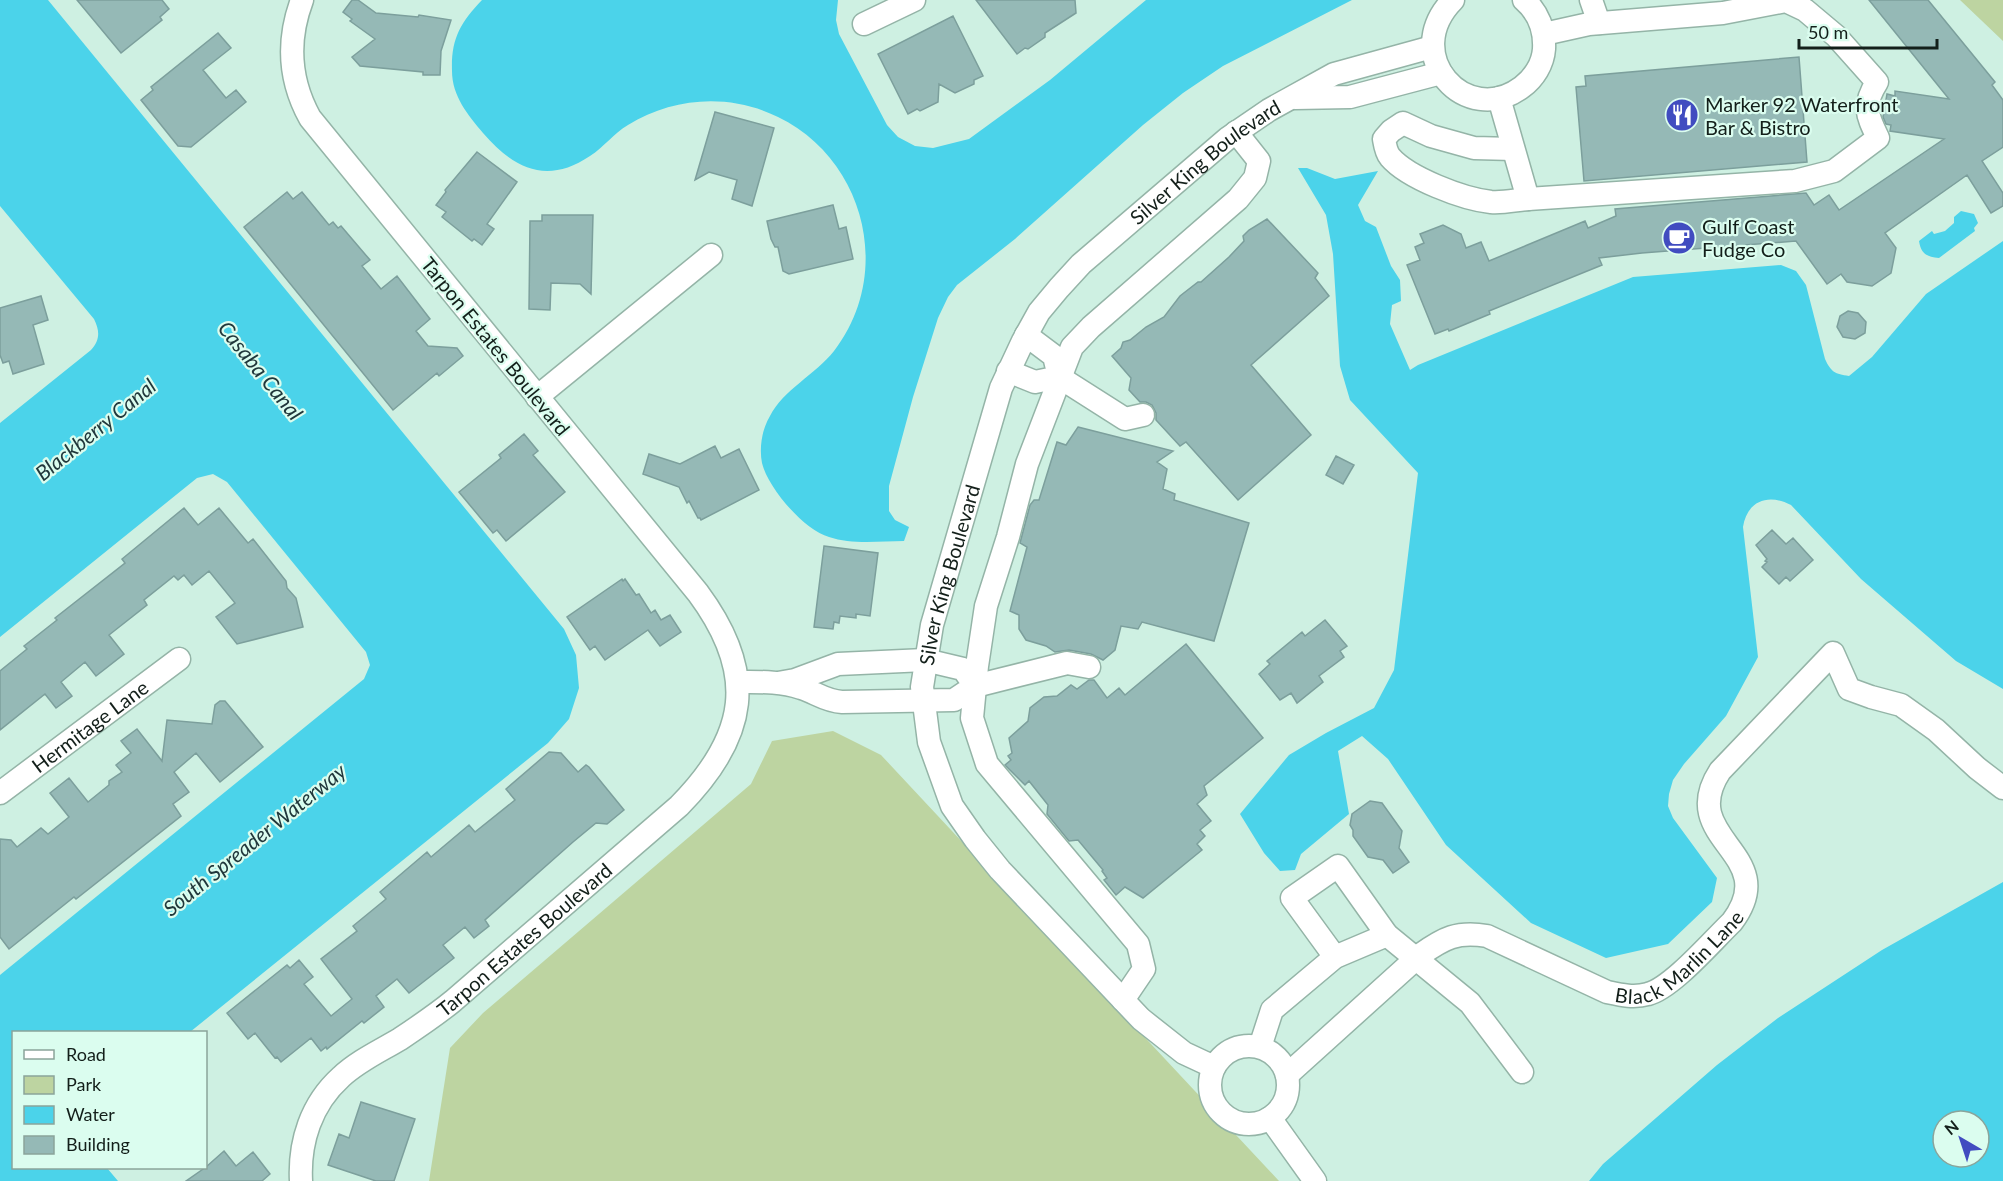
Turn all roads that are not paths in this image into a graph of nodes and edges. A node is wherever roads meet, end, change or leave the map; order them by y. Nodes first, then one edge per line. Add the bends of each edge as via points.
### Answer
1 (302, 0) edge
2 (914, 0) edge
3 (1453, 0) edge
4 (1524, 0) edge
5 (1591, 0) edge
6 (1786, 1) edge
7 (1599, 23) junction
8 (864, 24) dead end
9 (1544, 34) junction
10 (1432, 47) junction
11 (1440, 73) junction
12 (1294, 98) junction
13 (1499, 98) junction
14 (1236, 132) junction
15 (1513, 148) junction
16 (1528, 199) junction
17 (711, 255) dead end
18 (1026, 335) junction
19 (1008, 371) junction
20 (1059, 376) junction
21 (537, 397) junction
22 (1143, 415) dead end
23 (179, 659) dead end
24 (926, 660) junction
25 (1089, 667) dead end
26 (738, 682) junction
27 (778, 683) junction
28 (975, 686) junction
29 (924, 702) junction
30 (2003, 788) edge
31 (0, 793) edge
32 (1388, 935) junction
33 (1335, 957) junction
34 (1416, 960) junction
35 (1123, 1000) junction
36 (1260, 1047) junction
37 (1214, 1067) junction
38 (1522, 1072) dead end
39 (1287, 1075) junction
40 (1270, 1118) junction
41 (301, 1181) edge
42 (1315, 1181) edge

1 - 21 street, Tarpon Estates Boulevard via 293,31 292,66 297,91 310,118
2 - 8 street
3 - 10 street via 1434,28
4 - 9 street via 1539,19
5 - 7 street
6 - 7 street via 1723,13
6 - 16 street via 1805,10 1836,36 1877,82 1868,96 1868,117 1878,138 1834,171 1795,181
7 - 9 street
9 - 13 street via 1539,68 1515,92
10 - 11 street
10 - 12 street, Silver King Boulevard via 1334,74
11 - 12 street, Silver King Boulevard via 1350,97
11 - 13 street via 1466,95
12 - 14 street, Silver King Boulevard
13 - 15 street
14 - 18 street, Silver King Boulevard via 1082,264 1046,304
14 - 20 street via 1259,161 1255,178 1238,199 1071,346
15 - 16 street
15 - 16 street via 1474,148 1403,123 1384,139 1388,154 1399,166 1462,195 1492,202
17 - 21 street
18 - 19 street, Silver King Boulevard
18 - 20 street via 1054,356
19 - 20 street via 1035,382
19 - 24 street, Silver King Boulevard via 932,626
20 - 22 street via 1125,419
20 - 28 street via 1027,464 986,606
21 - 26 street, Tarpon Estates Boulevard via 712,612 722,630
23 - 31 street, Hermitage Lane
24 - 27 street via 838,664
24 - 28 street via 963,669
24 - 29 street, Silver King Boulevard
25 - 28 street via 1067,663
26 - 27 street
26 - 41 street, Tarpon Estates Boulevard via 738,698 725,746 713,767 679,806 453,1001 341,1076 324,1095 304,1136
27 - 29 street via 831,701
28 - 29 street via 954,700
28 - 35 street via 972,718 987,764 1138,944 1144,969
29 - 35 street, Silver King Boulevard via 929,742 952,806 1000,870
30 - 34 street, Black Marlin Lane via 1901,705 1849,689 1833,653 1711,785 1710,814 1740,862 1747,884 1746,896 1732,922 1669,983 1650,994 1622,996 1487,936 1472,933 1438,942
32 - 33 street
32 - 33 street via 1338,866 1292,898
32 - 34 street
33 - 36 street via 1272,1010
34 - 38 street via 1470,1003
34 - 39 street, Black Marlin Lane
35 - 37 street, Silver King Boulevard via 1166,1040
36 - 37 street via 1234,1049
36 - 39 street via 1272,1053
37 - 40 street via 1210,1092 1222,1114 1245,1124
39 - 40 street via 1285,1099
40 - 42 street

